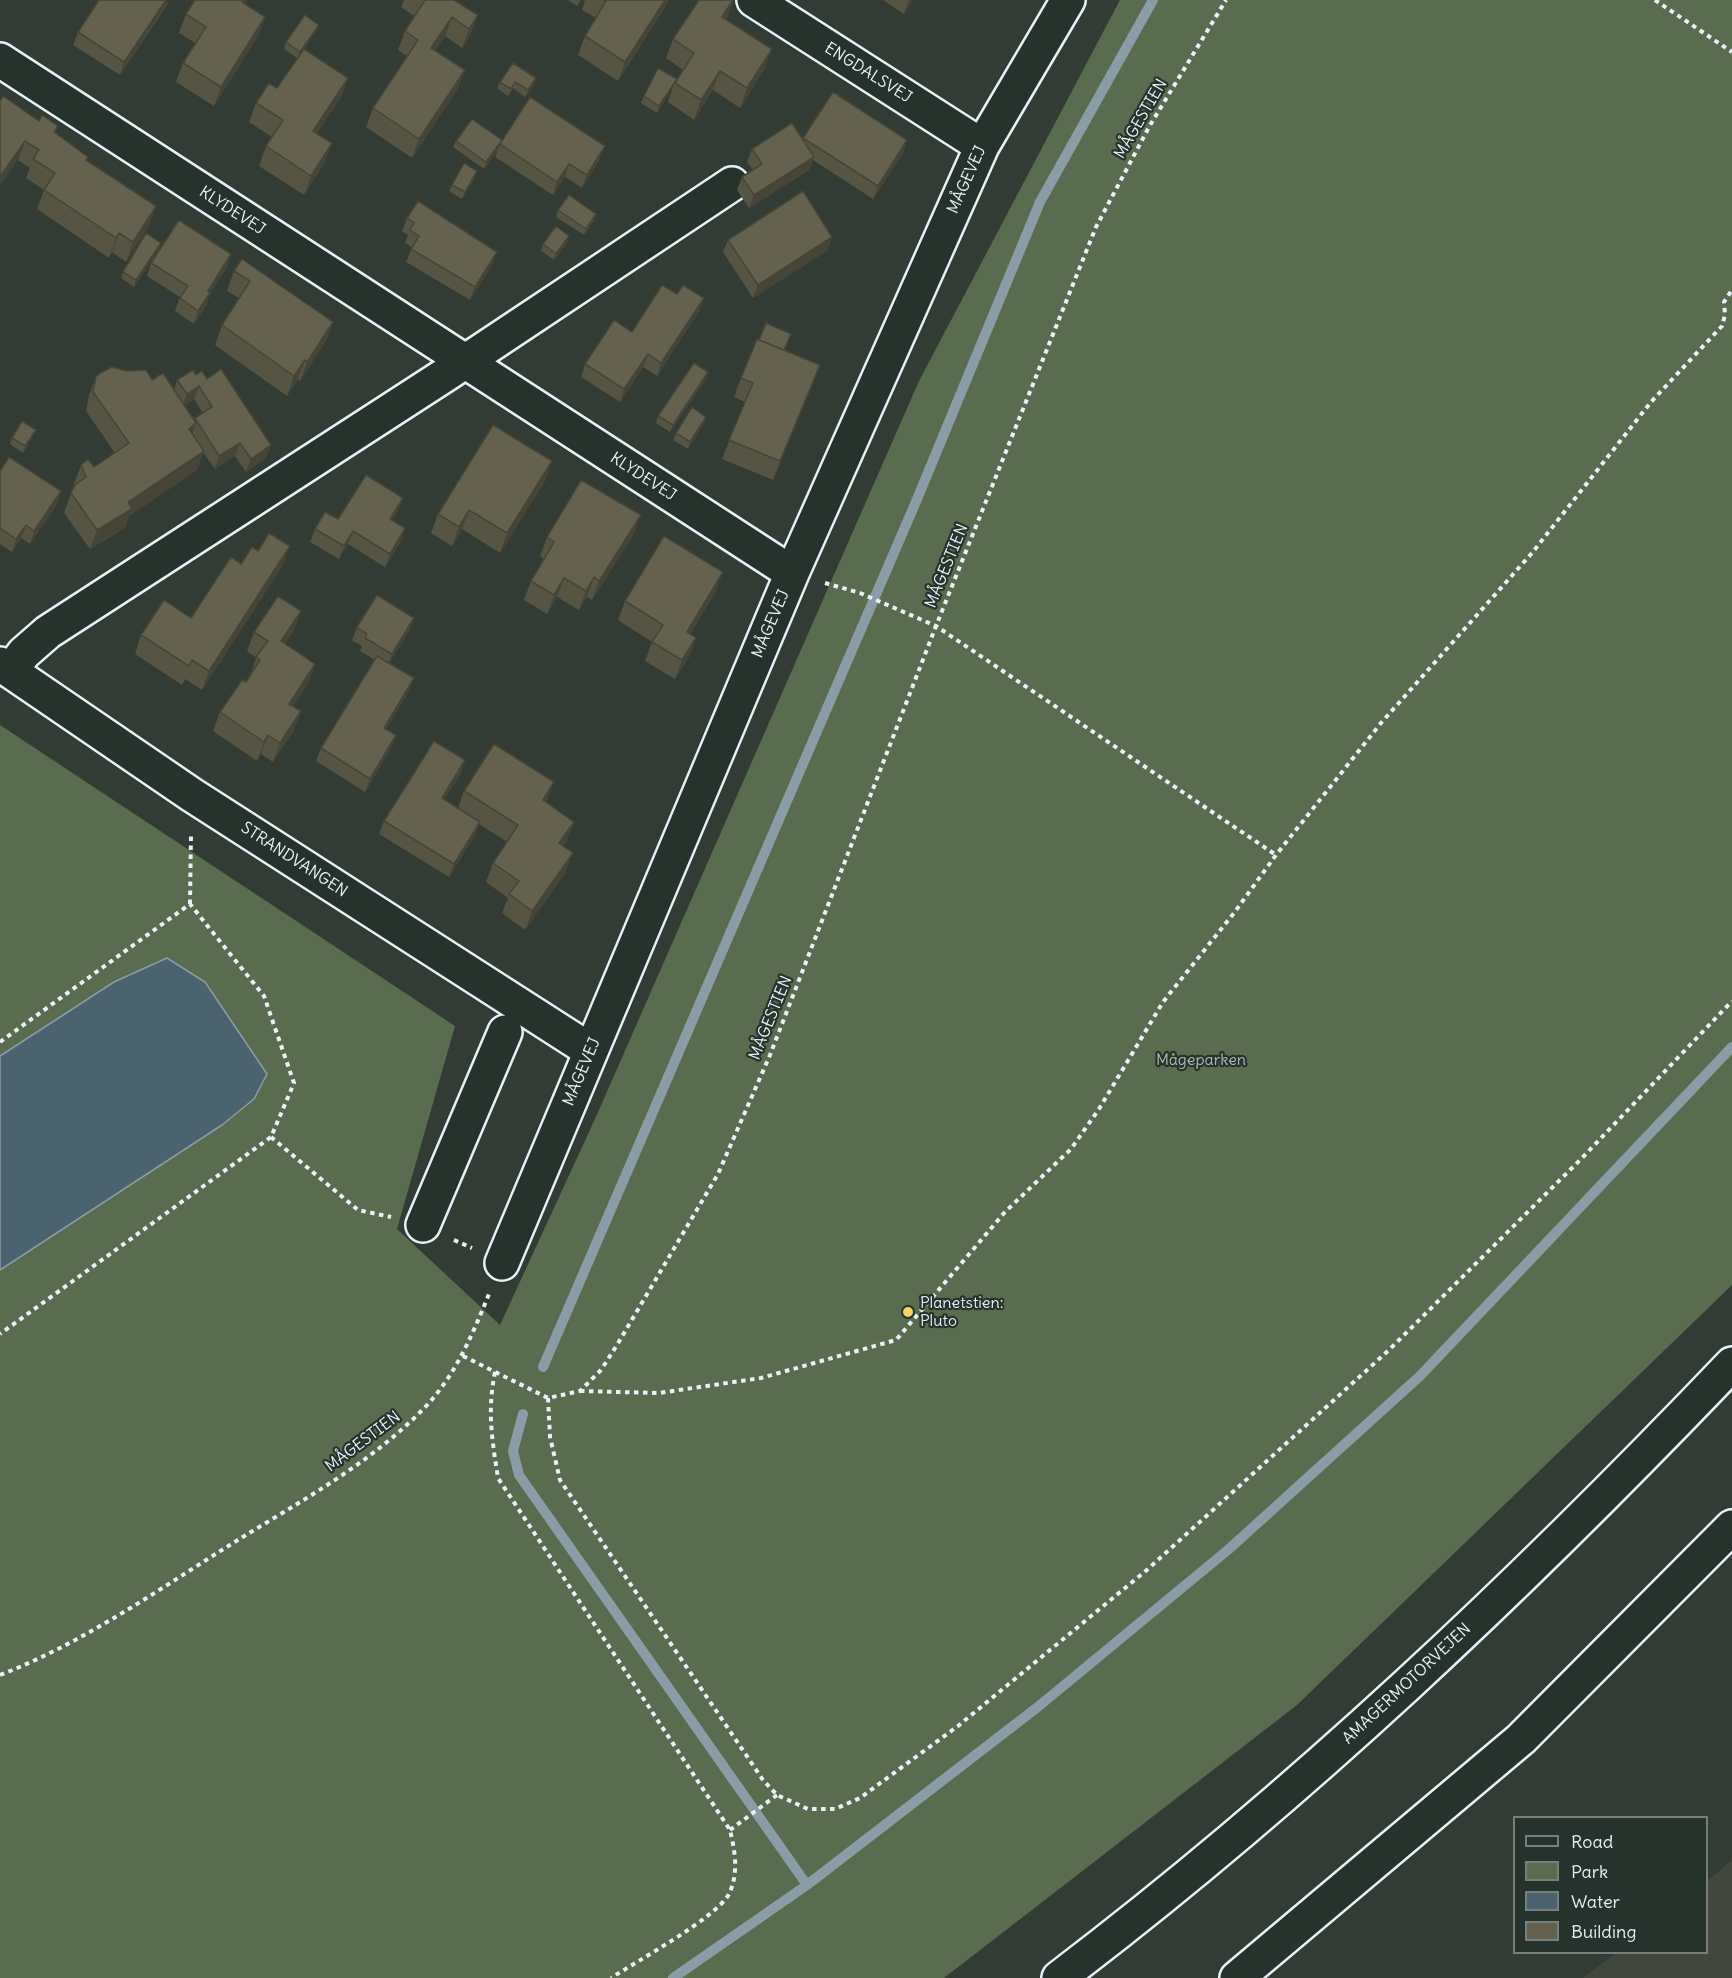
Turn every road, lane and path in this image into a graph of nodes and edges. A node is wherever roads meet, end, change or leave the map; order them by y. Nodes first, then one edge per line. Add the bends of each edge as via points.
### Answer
1 (754, 0) edge
2 (1068, 0) edge
3 (1226, 0) edge
4 (1655, 0) edge
5 (1732, 52) edge
6 (0, 60) edge
7 (982, 146) junction
8 (732, 184) dead end
9 (1732, 290) edge
10 (464, 362) junction
11 (792, 573) junction
12 (860, 593) dead end
13 (936, 626) junction
14 (5, 668) edge
15 (191, 825) dead end
16 (1276, 855) junction
17 (190, 904) junction
18 (1732, 1001) edge
19 (505, 1032) dead end
20 (0, 1042) edge
21 (591, 1051) junction
22 (270, 1137) junction
23 (423, 1225) junction
24 (502, 1263) junction
25 (0, 1334) edge
26 (463, 1356) junction
27 (1732, 1364) edge
28 (495, 1372) junction
29 (580, 1391) junction
30 (548, 1398) junction
31 (1732, 1527) edge
32 (0, 1675) edge
33 (777, 1795) junction
34 (730, 1830) junction
35 (611, 1978) edge
36 (1059, 1978) edge
37 (1237, 1978) edge

1 - 7 main road, ENGDALSVEJ
2 - 7 main road, MÅGEVEJ
3 - 13 path, MÅGESTIEN via 1149,127 1096,227
4 - 5 path
6 - 10 main road, KLYDEVEJ
7 - 11 main road, MÅGEVEJ
8 - 10 main road
9 - 16 path via 1724,302 1722,326 1651,402 1532,553 1380,723
10 - 11 main road, KLYDEVEJ
10 - 14 main road via 48,632
11 - 21 main road, MÅGEVEJ
12 - 13 path
13 - 16 path
13 - 29 path, MÅGESTIEN via 770,1055 718,1174 617,1345 601,1370
14 - 21 main road, STRANDVANGEN via 192,795
15 - 17 path
16 - 29 path via 1163,1002 1071,1149 1005,1212 896,1340 761,1378 659,1393
17 - 20 path
17 - 22 path via 264,996 294,1083
18 - 33 path via 1583,1157 1389,1350 1148,1569 958,1726 860,1798 835,1809 808,1809
19 - 23 main road
21 - 24 main road, MÅGEVEJ
22 - 23 path via 358,1210
22 - 25 path
23 - 24 path
24 - 26 path, MÅGESTIEN
26 - 28 path
26 - 32 path, MÅGESTIEN via 430,1402 398,1434 319,1489 126,1611 31,1663
27 - 36 main road, AMAGERMOTORVEJEN via 1618,1484 1444,1652 1165,1897
28 - 30 path
28 - 34 path via 489,1423 498,1478
29 - 30 path
30 - 33 path via 550,1437 560,1480 763,1780
31 - 37 main road via 1521,1739
33 - 34 path
34 - 35 path via 736,1856 728,1895 710,1913

